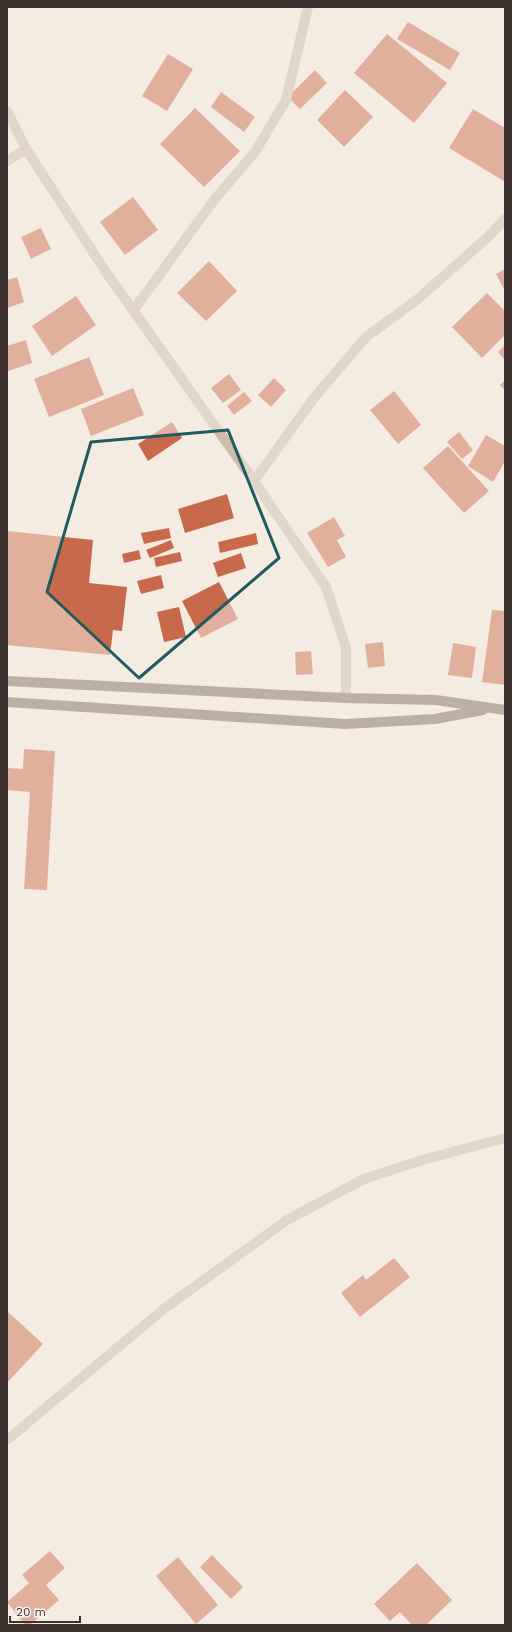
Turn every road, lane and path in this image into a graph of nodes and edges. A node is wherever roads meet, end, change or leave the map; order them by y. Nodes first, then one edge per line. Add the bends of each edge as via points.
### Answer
1 (308, 7) edge
2 (7, 111) edge
3 (26, 149) junction
4 (7, 161) edge
5 (505, 219) edge
6 (133, 311) junction
7 (254, 481) junction
8 (7, 681) edge
9 (346, 698) junction
10 (7, 702) edge
11 (491, 709) junction
12 (505, 710) edge
13 (505, 1138) edge
14 (7, 1440) edge

1 - 6 street via 286,100 256,152 214,200
2 - 3 street
3 - 4 street
3 - 6 street
5 - 7 street via 418,299 366,337 313,399
6 - 7 street
7 - 9 street via 326,587 346,648
8 - 9 main road
9 - 11 main road via 436,700
10 - 11 main road via 345,724 435,719
11 - 12 main road
13 - 14 street via 422,1160 364,1179 287,1220 165,1308

